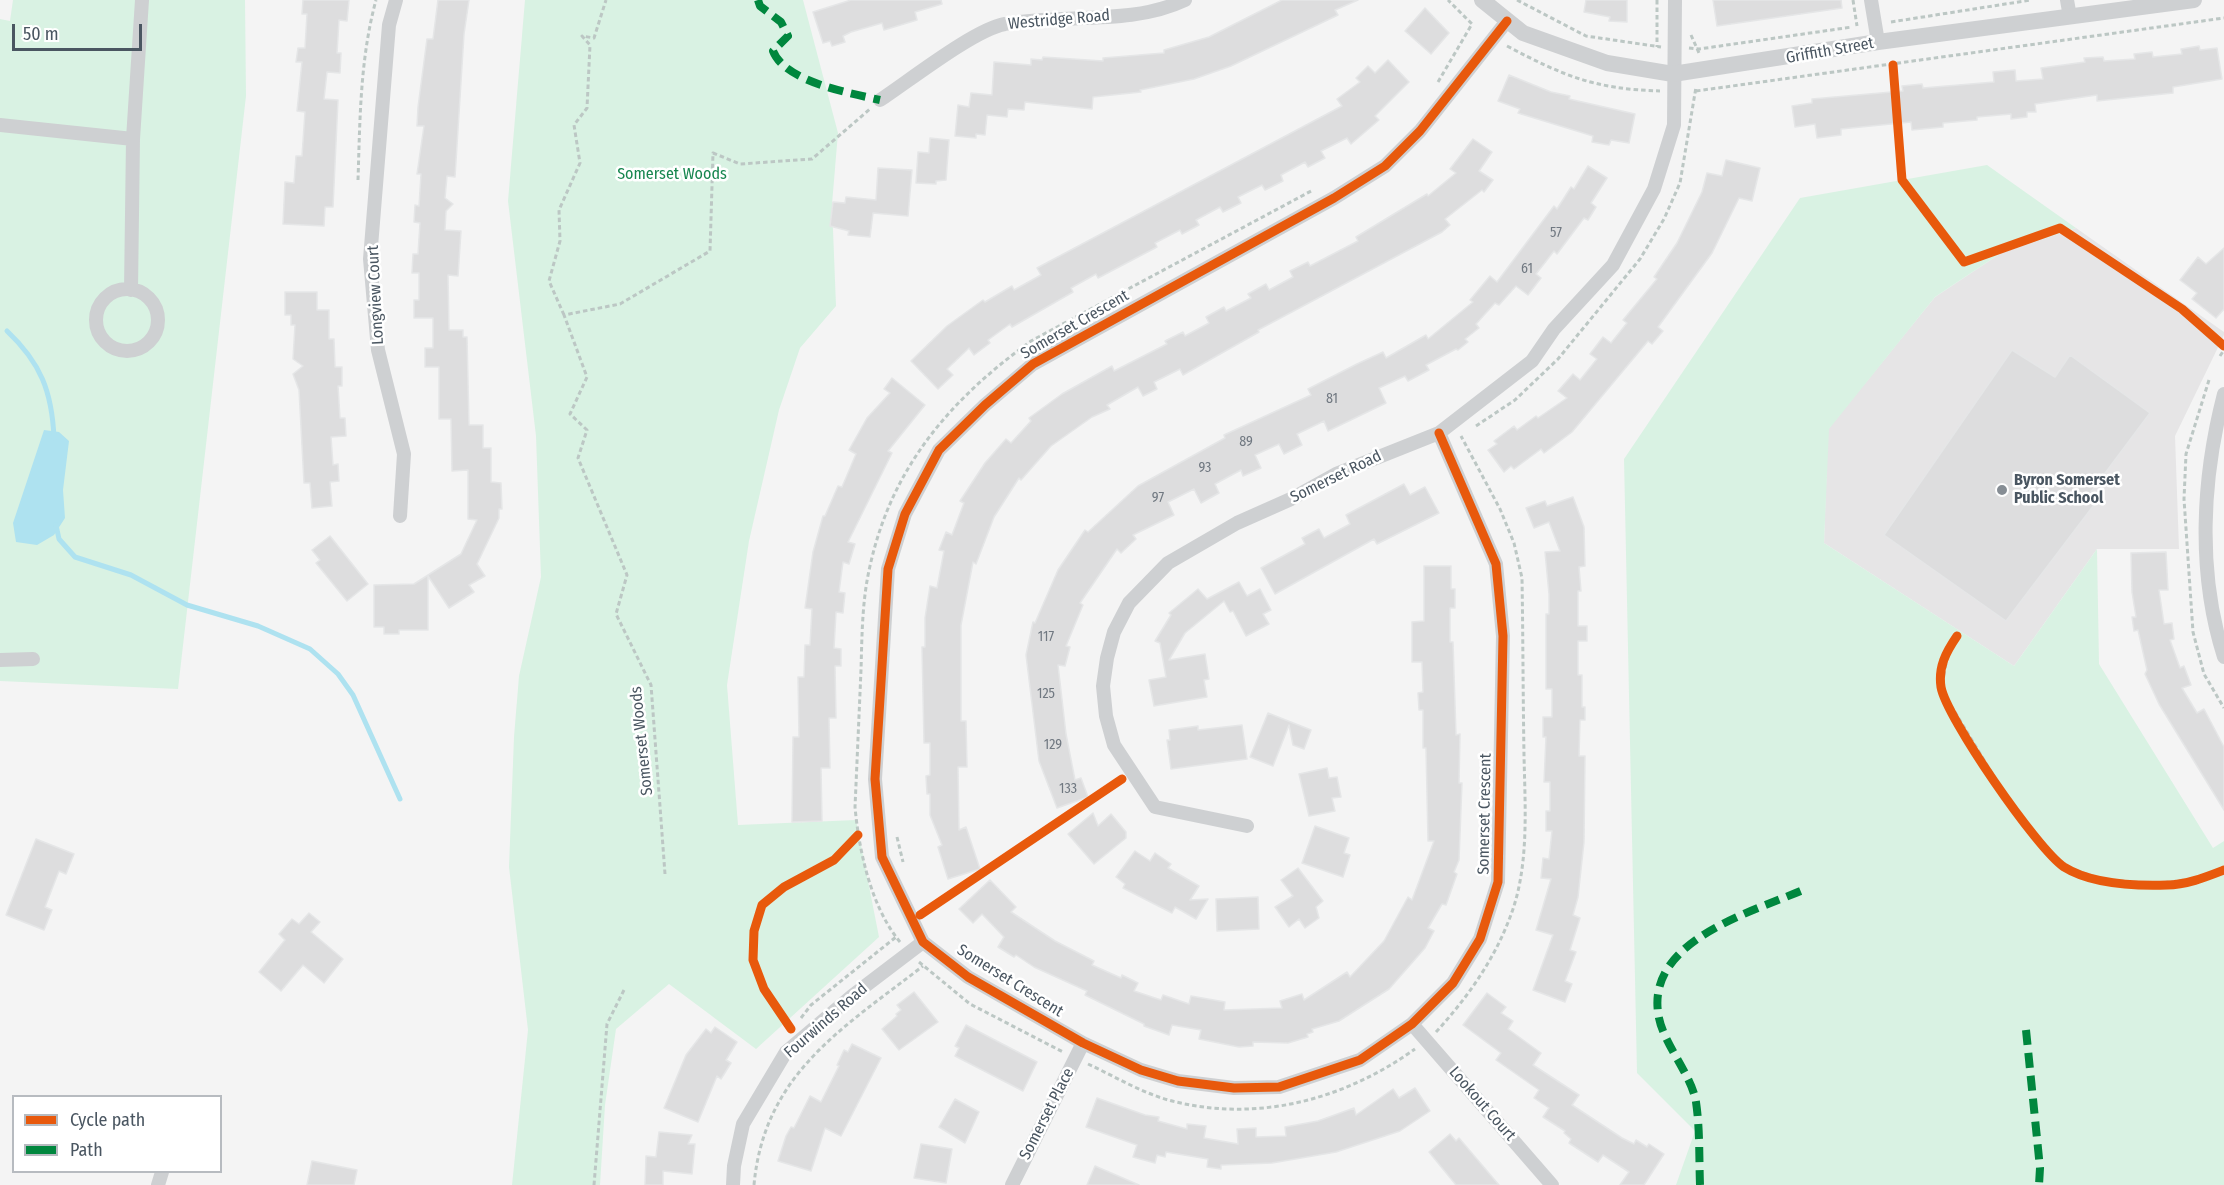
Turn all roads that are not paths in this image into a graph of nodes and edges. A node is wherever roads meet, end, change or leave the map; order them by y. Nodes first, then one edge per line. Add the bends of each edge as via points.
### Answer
1 (142, 0) edge
2 (396, 0) edge
3 (1185, 0) edge
4 (1482, 0) edge
5 (1675, 0) edge
6 (1871, 0) edge
7 (2194, 0) edge
8 (2069, 8) edge
9 (1507, 21) junction
10 (1878, 42) junction
11 (1673, 74) junction
12 (880, 100) road end
13 (0, 125) edge
14 (133, 139) junction
15 (131, 290) junction
16 (2224, 394) edge
17 (1439, 433) junction
18 (400, 516) dead end
19 (2224, 657) edge
20 (33, 659) dead end
21 (0, 660) edge
22 (1247, 826) dead end
23 (923, 942) junction
24 (1412, 1024) junction
25 (1083, 1043) junction
26 (733, 1185) edge
27 (1012, 1185) edge
28 (1552, 1185) edge

1 - 14 street
2 - 18 street, Longview Court via 389,25 370,259 378,350 404,454
3 - 12 street, Westridge Road via 1158,9 1096,19 1002,24 976,36
4 - 9 street, Griffith Street
5 - 11 street, Somerset Road
6 - 10 street
7 - 8 street, Griffith Street
8 - 10 street, Griffith Street
9 - 11 street, Griffith Street via 1522,33 1607,63
9 - 23 street, Somerset Crescent via 1420,131 1385,166 1033,364 939,450 905,514 888,569 875,778 882,857
10 - 11 street, Griffith Street
11 - 17 street, Somerset Road via 1674,125 1654,189 1613,265 1554,329 1532,361
13 - 14 street
14 - 15 street
15 - 15 street via 111,294 103,301 96,320 103,339 119,350 139,349 157,327 158,317 149,299
16 - 19 street via 2212,441 2206,493 2206,571
17 - 22 street, Somerset Road via 1336,474 1237,523 1168,563 1129,603 1114,632 1103,686 1106,716 1114,745 1131,774 1155,807
17 - 24 street, Somerset Crescent via 1496,564 1503,636 1498,882 1480,939 1453,983
20 - 21 street
23 - 25 street, Somerset Crescent via 968,976
23 - 26 street, Fourwinds Road via 786,1052 742,1124
24 - 25 street, Somerset Crescent via 1360,1060 1279,1087 1234,1088 1178,1081 1141,1070
24 - 28 street, Lookout Court
25 - 27 street, Somerset Place

